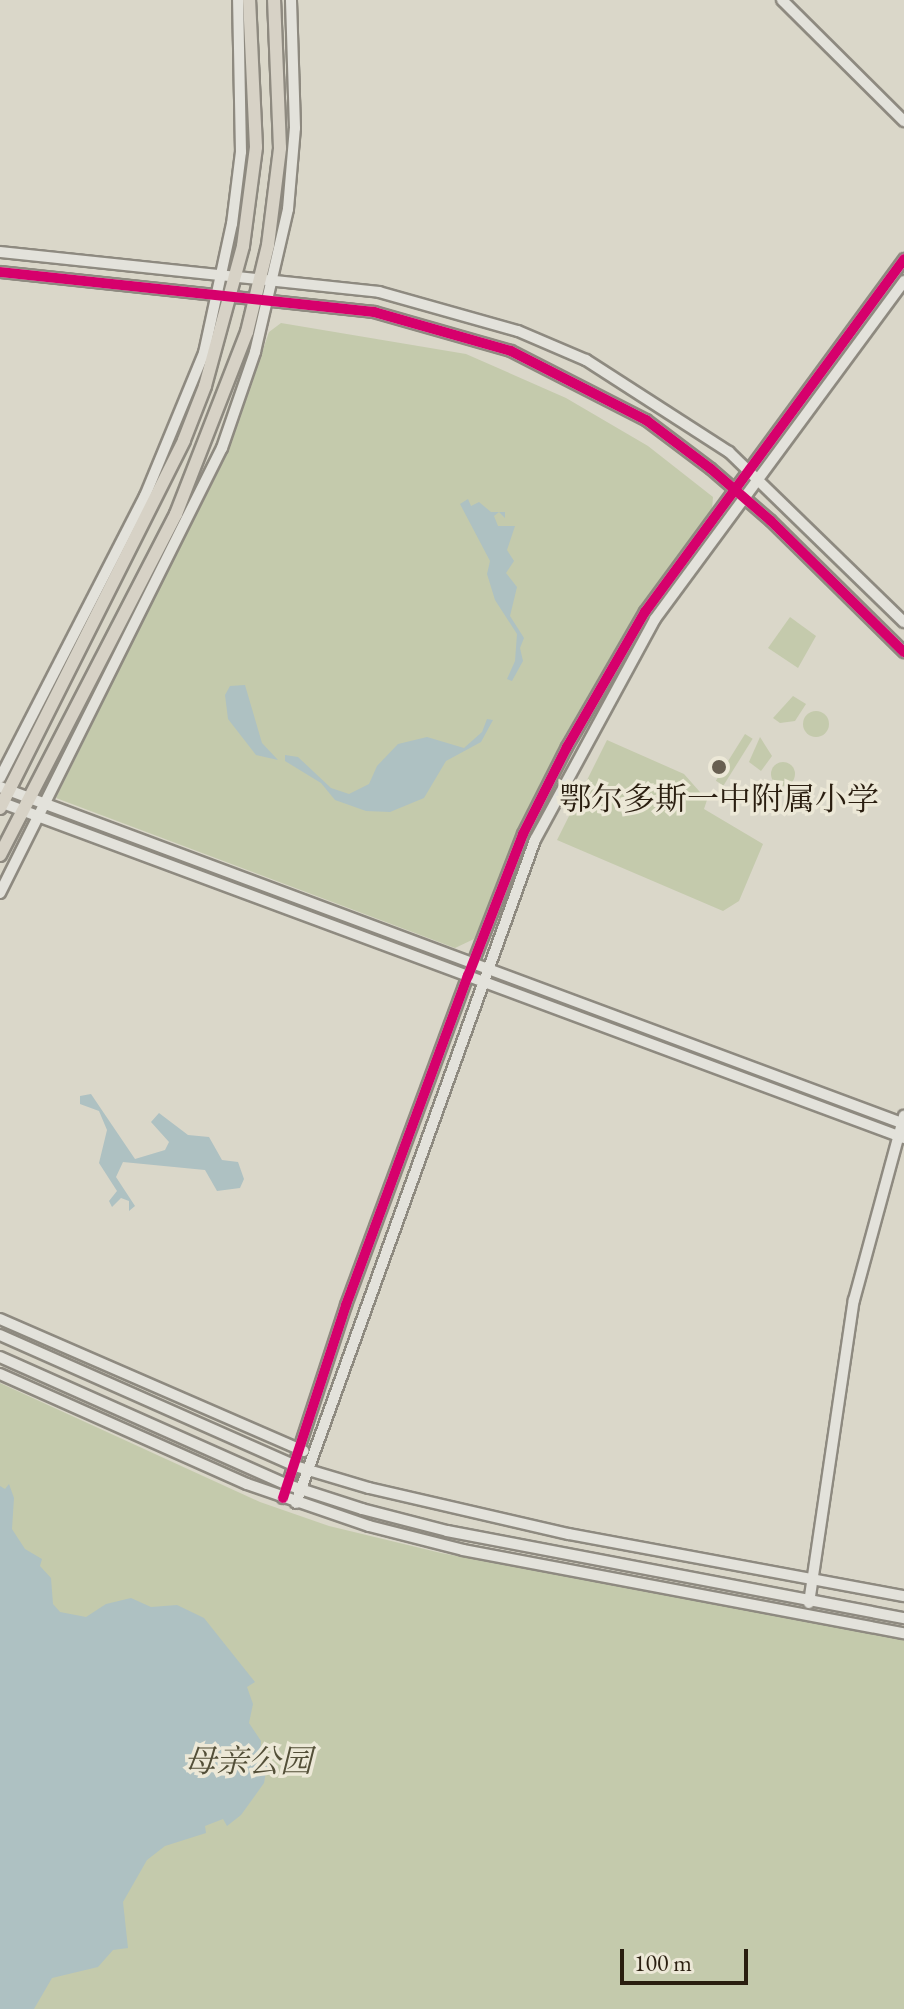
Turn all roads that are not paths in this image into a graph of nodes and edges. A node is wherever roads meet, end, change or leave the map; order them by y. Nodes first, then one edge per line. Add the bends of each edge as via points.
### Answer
1 (238, 0) edge
2 (249, 0) edge
3 (274, 0) edge
4 (291, 0) edge
5 (782, 0) edge
6 (904, 121) edge
7 (0, 252) edge
8 (904, 259) edge
9 (0, 272) edge
10 (222, 274) junction
11 (236, 275) junction
12 (261, 277) junction
13 (276, 278) junction
14 (904, 281) edge
15 (217, 293) junction
16 (231, 294) junction
17 (256, 297) junction
18 (270, 298) junction
19 (749, 471) junction
20 (759, 480) junction
21 (735, 490) junction
22 (745, 498) junction
23 (904, 622) edge
24 (904, 652) edge
25 (3, 785) edge
26 (26, 802) junction
27 (47, 803) junction
28 (1, 805) edge
29 (40, 814) junction
30 (0, 855) edge
31 (0, 893) edge
32 (472, 963) junction
33 (486, 969) junction
34 (468, 976) junction
35 (482, 981) junction
36 (903, 1121) edge
37 (900, 1136) edge
38 (0, 1319) edge
39 (0, 1335) edge
40 (0, 1357) edge
41 (0, 1374) edge
42 (300, 1450) junction
43 (313, 1454) junction
44 (295, 1466) junction
45 (308, 1470) junction
46 (288, 1485) junction
47 (301, 1490) junction
48 (283, 1498) junction
49 (296, 1503) junction
50 (812, 1578) junction
51 (904, 1596) edge
52 (809, 1600) junction
53 (807, 1613) junction
54 (904, 1618) edge
55 (904, 1633) edge

1 - 10 street via 241,152
2 - 11 main road via 256,147
3 - 12 main road via 280,148
4 - 13 street via 295,128
5 - 6 street
7 - 10 street
8 - 19 street
9 - 15 street
10 - 11 street
10 - 15 street
11 - 12 street
11 - 16 main road
12 - 13 street
12 - 17 main road
13 - 18 street
13 - 19 street via 379,292 518,331 586,360 656,402
14 - 20 street
15 - 16 street
15 - 25 street via 204,353 175,432
16 - 17 street
16 - 25 main road via 184,440
17 - 18 street
17 - 26 main road via 228,390 183,500
18 - 21 street via 374,312 511,351 646,420
18 - 27 street via 222,448
19 - 20 street
19 - 21 street
20 - 22 street
20 - 23 street
21 - 22 street
21 - 32 street via 645,612 567,747 523,834
22 - 24 street
22 - 33 street via 655,619 578,753 535,840
25 - 26 street
25 - 28 main road
26 - 27 street
26 - 28 street
26 - 29 street
26 - 30 main road
27 - 29 street
27 - 32 street
29 - 31 street
29 - 34 street
32 - 33 street
32 - 34 street
33 - 35 street
33 - 36 street
34 - 35 street
34 - 42 street via 346,1305
35 - 37 street
35 - 43 street
36 - 37 street
37 - 50 street via 854,1300
38 - 42 street
39 - 44 street
40 - 46 street
41 - 48 street
42 - 43 street
42 - 44 street
43 - 45 street
44 - 45 street
44 - 46 street
45 - 47 street
45 - 50 street via 452,1510
46 - 47 street
46 - 48 street
47 - 49 street
47 - 52 street via 447,1531
48 - 49 street
49 - 53 street via 463,1550
50 - 51 street
50 - 52 street
52 - 53 street
52 - 54 street
53 - 55 street

